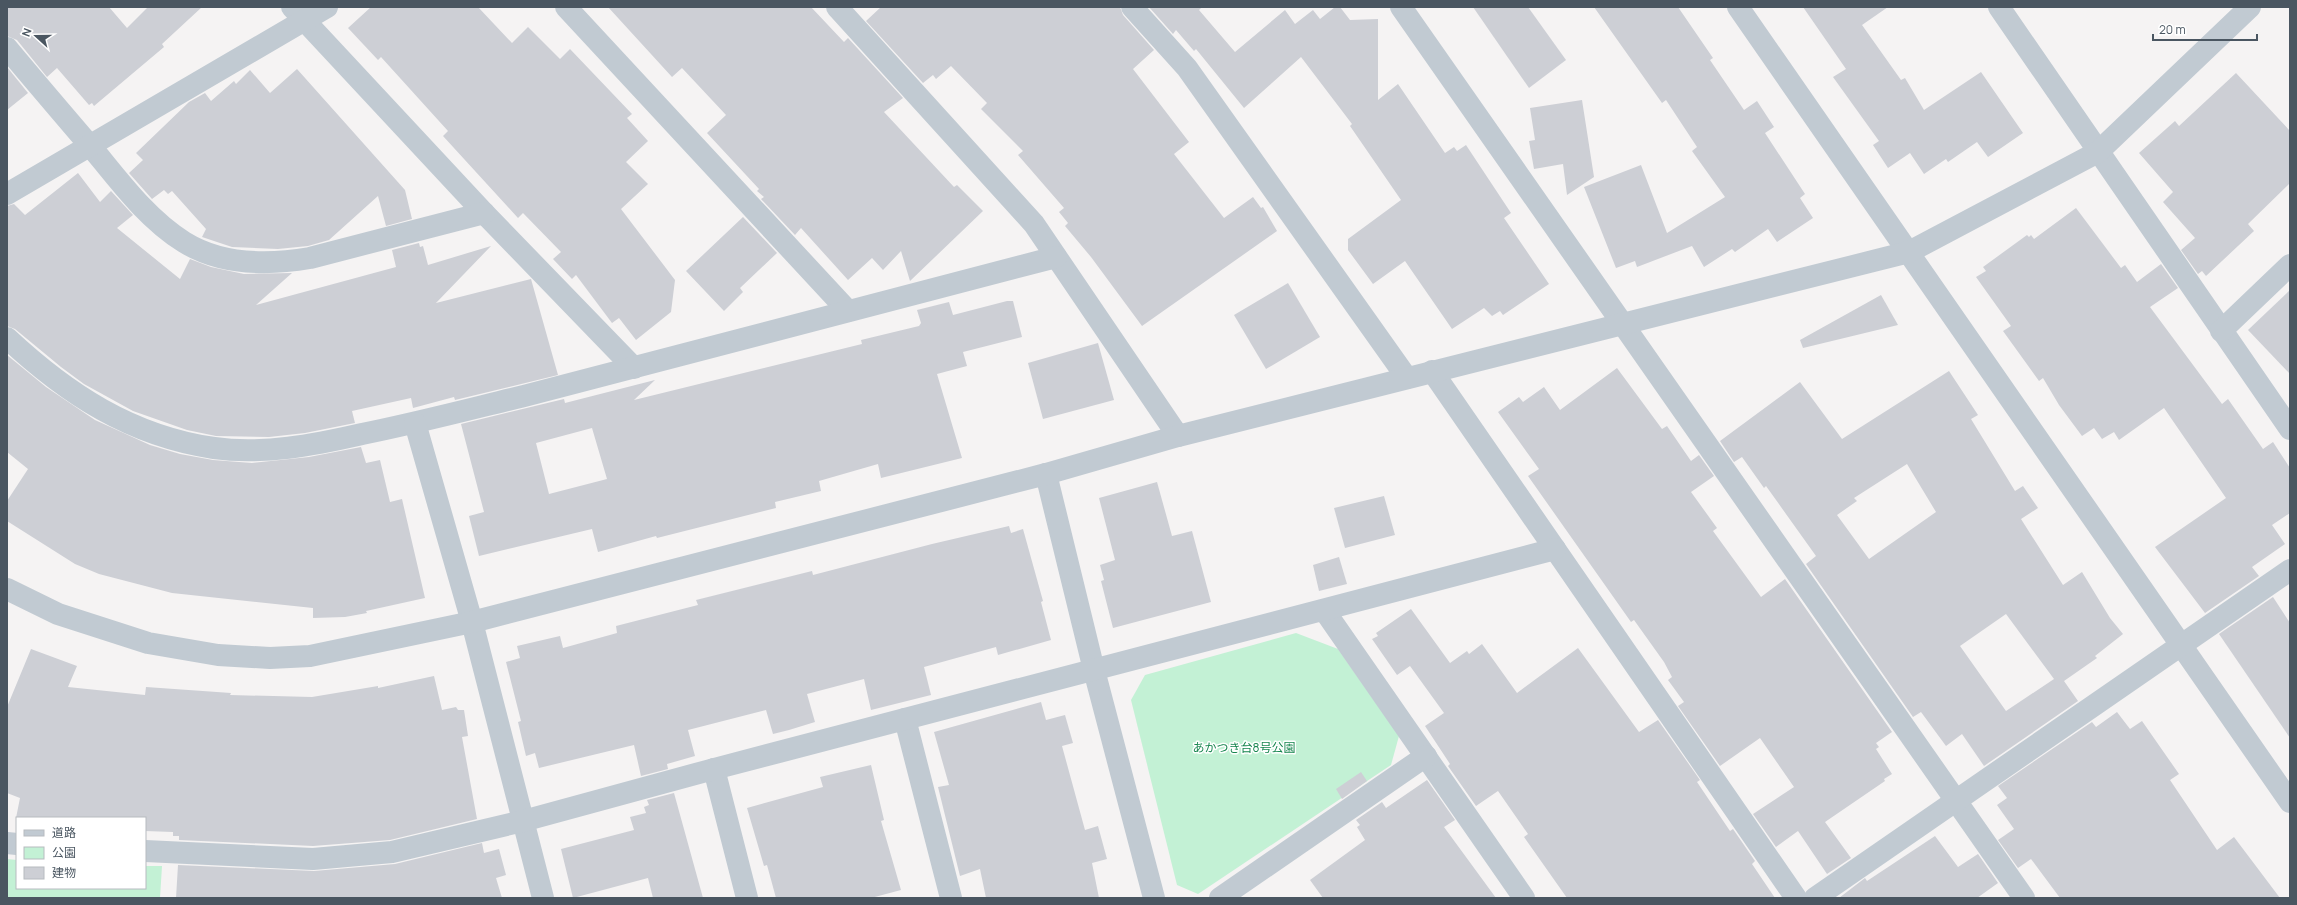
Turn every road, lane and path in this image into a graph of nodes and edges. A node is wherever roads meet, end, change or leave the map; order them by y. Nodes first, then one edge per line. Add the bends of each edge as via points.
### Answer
1 (327, 7) edge
2 (566, 7) edge
3 (837, 7) edge
4 (1132, 7) edge
5 (1402, 7) edge
6 (1738, 7) edge
7 (1999, 7) edge
8 (2250, 7) edge
9 (299, 14) edge
10 (7, 48) edge
11 (90, 146) junction
12 (2098, 152) junction
13 (7, 194) edge
14 (484, 213) junction
15 (1909, 252) junction
16 (1056, 258) junction
17 (2290, 265) edge
18 (848, 311) junction
19 (1625, 324) junction
20 (2221, 331) junction
21 (7, 338) edge
22 (634, 368) junction
23 (1432, 371) junction
24 (1407, 378) junction
25 (416, 423) junction
26 (2290, 429) edge
27 (1178, 436) junction
28 (1046, 474) junction
29 (1555, 549) junction
30 (2290, 570) edge
31 (7, 589) edge
32 (1324, 610) junction
33 (472, 622) junction
34 (2182, 645) junction
35 (1094, 670) junction
36 (904, 719) junction
37 (1426, 756) junction
38 (714, 769) junction
39 (1956, 800) junction
40 (2290, 802) edge
41 (523, 821) junction
42 (146, 851) edge
43 (542, 898) edge
44 (747, 898) edge
45 (951, 898) edge
46 (1154, 898) edge
47 (1220, 898) edge
48 (1524, 898) edge
49 (1796, 898) edge
50 (1815, 898) edge
51 (2024, 898) edge

1 - 9 street
2 - 18 street
3 - 16 street via 1034,224
4 - 24 street via 1188,68
5 - 19 street
6 - 15 street
7 - 12 street
8 - 12 street
9 - 11 street
9 - 14 street
10 - 11 street
11 - 13 street
11 - 14 street via 138,203 163,228 185,243 227,259 284,263
12 - 15 street
12 - 20 street
14 - 22 street
15 - 19 street
15 - 34 street
16 - 18 street
16 - 27 street
17 - 20 street
18 - 22 street
19 - 23 street
19 - 39 street
20 - 26 street
21 - 25 street via 40,369 90,404 120,419 180,442 216,449 253,451 304,446
22 - 25 street
23 - 24 street
23 - 29 street
24 - 27 street
25 - 33 street
27 - 28 street
28 - 33 street
28 - 35 street
29 - 32 street
29 - 49 street
30 - 34 street
31 - 33 street via 58,614 116,634 174,648 218,655 270,658 310,656
32 - 35 street
32 - 37 street
33 - 41 street
34 - 39 street
34 - 40 street
35 - 36 street
35 - 46 street
36 - 38 street
36 - 45 street
37 - 47 street
37 - 48 street
38 - 41 street
38 - 44 street
39 - 50 street
39 - 51 street
41 - 42 street via 392,852 350,858 313,859
41 - 43 street

